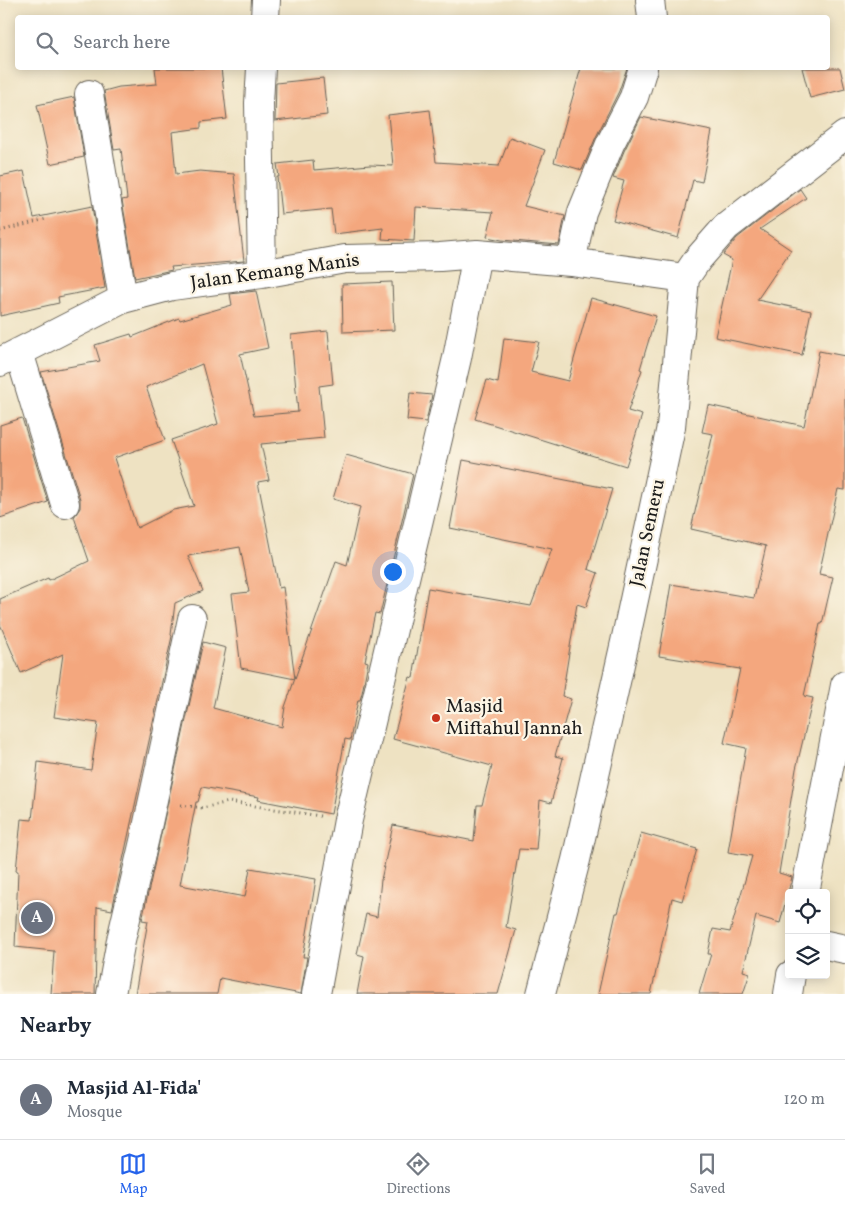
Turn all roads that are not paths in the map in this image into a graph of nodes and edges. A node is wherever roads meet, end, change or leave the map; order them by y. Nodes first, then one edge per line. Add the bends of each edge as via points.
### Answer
1 (266, 0) edge
2 (650, 0) edge
3 (265, 15) edge
4 (652, 15) edge
5 (262, 70) edge
6 (642, 70) edge
7 (89, 94) dead end
8 (845, 135) edge
9 (477, 254) junction
10 (571, 262) junction
11 (262, 274) junction
12 (685, 278) junction
13 (124, 298) junction
14 (9, 357) edge
15 (65, 504) dead end
16 (192, 619) dead end
17 (845, 685) edge
18 (806, 889) edge
19 (830, 946) edge
20 (845, 949) edge
21 (790, 979) edge
22 (111, 994) edge
23 (316, 994) edge
24 (541, 994) edge
25 (788, 994) edge

1 - 3 street
2 - 4 street
5 - 11 street via 259,103
6 - 10 street via 634,98 610,144 582,212
7 - 13 street
8 - 12 street, Jalan Semeru via 726,227
9 - 10 street, Jalan Kemang Manis
9 - 11 street, Jalan Kemang Manis via 345,259
9 - 23 street via 457,358 348,820
10 - 12 street, Jalan Kemang Manis
11 - 13 street, Jalan Kemang Manis via 172,286
12 - 24 street, Jalan Semeru via 671,427 580,841
13 - 14 street, Jalan Kemang Manis
14 - 15 street
16 - 22 street
17 - 18 street
19 - 20 street
21 - 25 street

